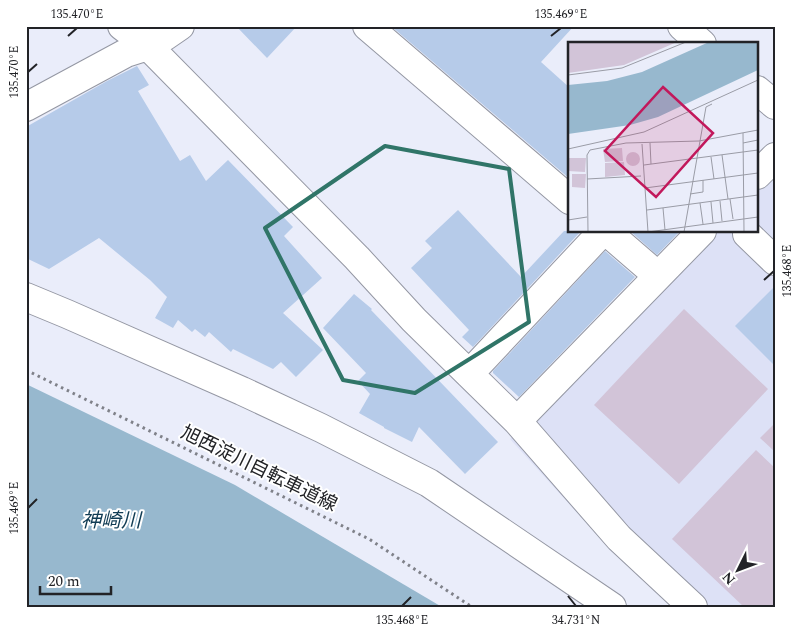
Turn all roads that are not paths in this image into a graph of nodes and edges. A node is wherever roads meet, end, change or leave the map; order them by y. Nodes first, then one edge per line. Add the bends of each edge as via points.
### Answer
1 (122, 26) edge
2 (180, 26) edge
3 (367, 26) edge
4 (682, 26) edge
5 (700, 42) edge
6 (148, 46) junction
7 (758, 91) edge
8 (775, 105) edge
9 (26, 107) edge
10 (775, 157) edge
11 (758, 174) edge
12 (568, 198) edge
13 (604, 232) edge
14 (606, 232) edge
15 (701, 232) edge
16 (747, 234) dead end
17 (775, 261) edge
18 (658, 276) junction
19 (26, 297) edge
20 (469, 374) junction
21 (517, 421) junction
22 (612, 607) edge
23 (693, 607) edge

1 - 6 street
2 - 6 street
3 - 12 street
4 - 5 street
6 - 9 street via 126,53
6 - 20 street
7 - 8 street
10 - 11 street
13 - 20 street
14 - 18 street
15 - 18 street
16 - 17 street
18 - 21 street
19 - 22 street via 242,391 430,483
20 - 21 street
21 - 23 street via 619,538

